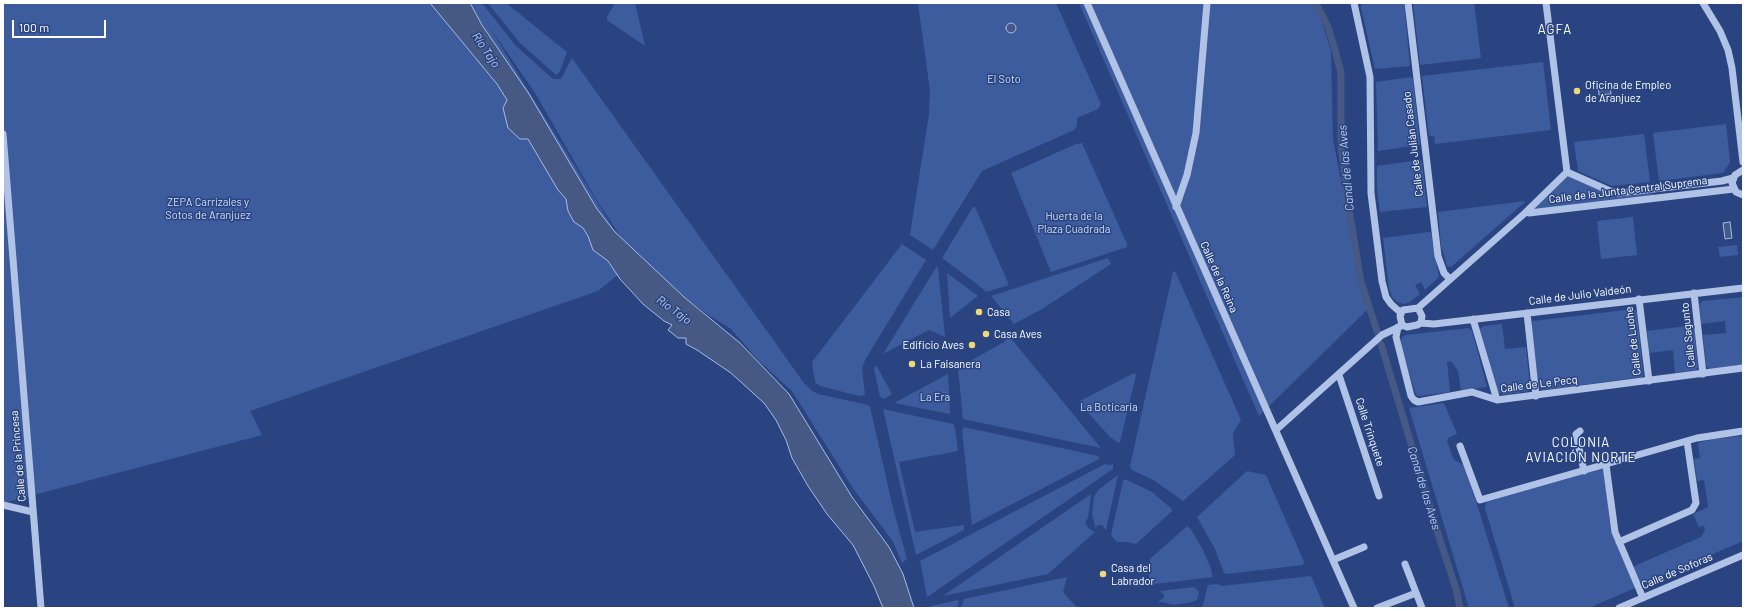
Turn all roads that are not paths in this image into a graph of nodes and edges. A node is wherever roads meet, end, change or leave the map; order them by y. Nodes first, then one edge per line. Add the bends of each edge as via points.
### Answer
1 (1087, 3) edge
2 (1207, 3) edge
3 (1354, 3) edge
4 (1408, 3) edge
5 (1546, 3) edge
6 (1703, 3) edge
7 (1739, 102) edge
8 (1741, 131) edge
9 (3, 134) edge
10 (1743, 162) edge
11 (1743, 170) edge
12 (1567, 172) junction
13 (1733, 178) junction
14 (1734, 189) junction
15 (1743, 195) edge
16 (1176, 207) junction
17 (1527, 211) junction
18 (1450, 279) junction
19 (1743, 288) edge
20 (1694, 294) junction
21 (1639, 299) junction
22 (1418, 308) junction
23 (1401, 313) junction
24 (1526, 313) junction
25 (1473, 319) junction
26 (1421, 323) junction
27 (1400, 326) junction
28 (1743, 368) edge
29 (1703, 374) junction
30 (1339, 375) junction
31 (1649, 381) junction
32 (1536, 396) junction
33 (1497, 400) junction
34 (1276, 430) junction
35 (1580, 431) dead end
36 (1743, 431) edge
37 (1687, 441) junction
38 (1460, 446) dead end
39 (1606, 465) junction
40 (1584, 471) junction
41 (1379, 496) dead end
42 (3, 505) edge
43 (33, 512) junction
44 (1619, 542) junction
45 (1364, 547) dead end
46 (1743, 555) edge
47 (1333, 560) junction
48 (1405, 564) dead end
49 (1416, 593) junction
50 (1643, 598) junction
51 (41, 608) edge
52 (1354, 608) edge
53 (1377, 608) edge
54 (1422, 608) edge
55 (1619, 608) edge

1 - 16 street, Calle de la Reina
2 - 16 street via 1196,133 1187,175
3 - 23 street via 1370,77 1371,193 1382,281 1386,297
4 - 18 street, Calle de Julián Casado via 1438,256 1444,273
5 - 12 street
6 - 7 street via 1728,50
7 - 8 street
8 - 10 street
9 - 43 street, Calle de la Princesa
11 - 13 street via 1737,172
12 - 13 street, Calle de la Junta Central Suprema via 1619,193
12 - 17 street, Calle de la Junta Central Suprema
13 - 14 street
14 - 15 street
14 - 17 street, Calle de la Junta Central Suprema via 1529,213
16 - 34 street, Calle de la Reina
17 - 18 street, Calle de la Junta Central Suprema
18 - 22 street, Calle de la Junta Central Suprema
19 - 20 street, Calle de Julio Valdeón
20 - 21 street, Calle de Julio Valdeón
20 - 29 street, Calle Sagunto
21 - 24 street, Calle de Julio Valdeón
21 - 31 street, Calle de Luohe
22 - 23 street via 1407,309
22 - 26 street via 1422,316
23 - 27 street
24 - 25 street, Calle de Julio Valdeón
24 - 32 street
25 - 26 street, Calle de Julio Valdeón
25 - 33 street
26 - 27 street via 1408,327
27 - 30 street via 1382,335
27 - 33 street, Calle de Le Pecq via 1396,337 1414,400 1418,402 1472,392
28 - 29 street, Calle de Le Pecq
29 - 31 street, Calle de Le Pecq
30 - 34 street
30 - 41 street, Calle Trinquete
31 - 32 street, Calle de Le Pecq
32 - 33 street, Calle de Le Pecq
34 - 47 street, Calle de la Reina
35 - 40 street via 1576,434
36 - 37 street via 1714,434
37 - 39 street
37 - 44 street via 1696,503 1692,510
38 - 40 street via 1480,500
39 - 40 street
39 - 44 street via 1612,521
42 - 43 street
43 - 51 street, Calle de la Princesa
44 - 50 street
45 - 47 street
46 - 50 street, Calle de Soforas
47 - 52 street, Calle de la Reina
48 - 49 street
49 - 53 street
49 - 54 street
50 - 55 street, Calle de Soforas

